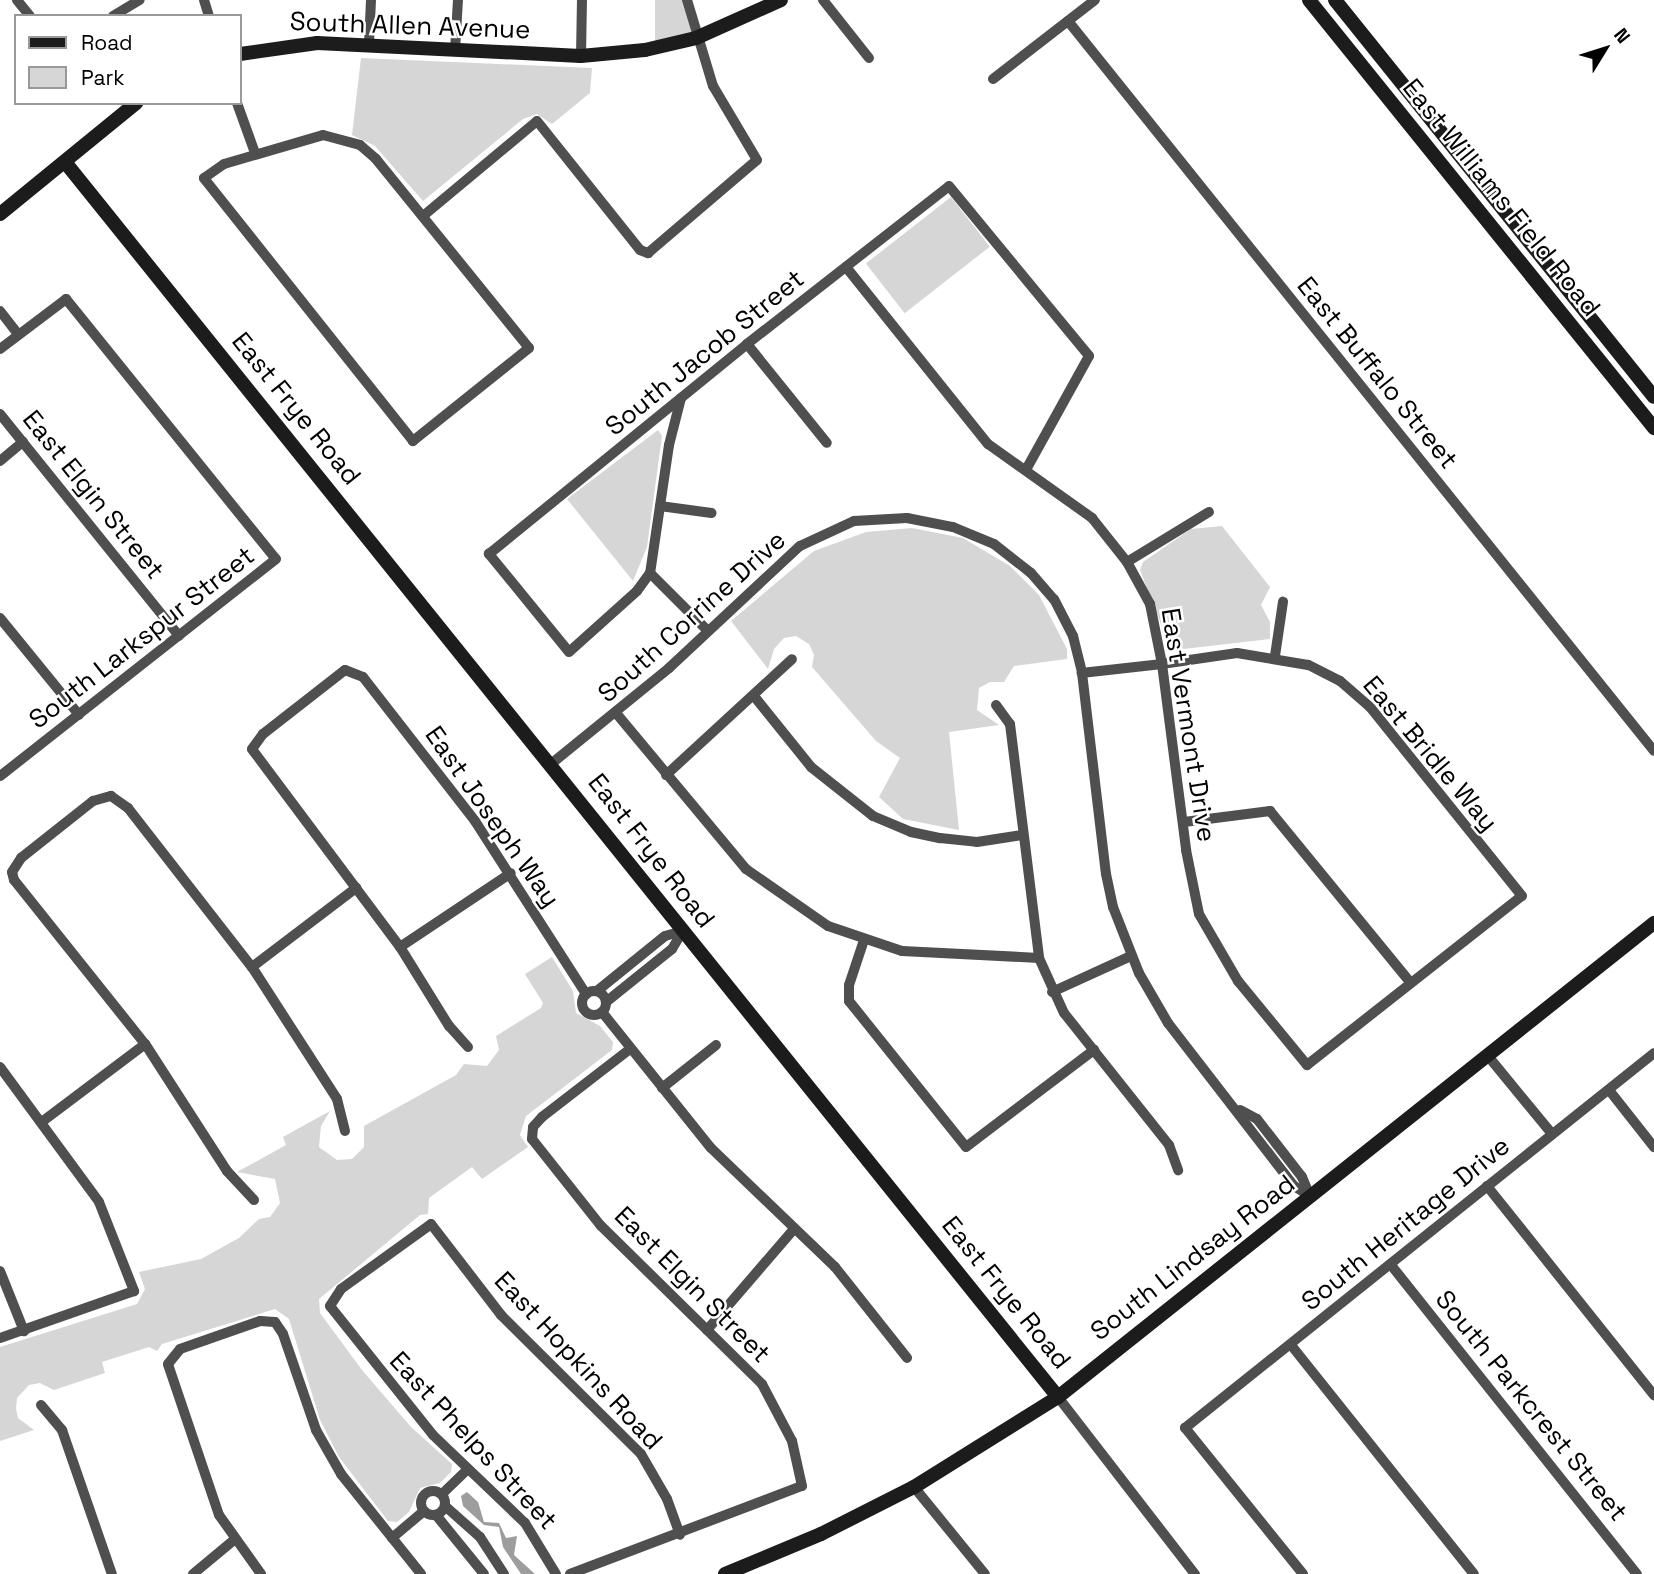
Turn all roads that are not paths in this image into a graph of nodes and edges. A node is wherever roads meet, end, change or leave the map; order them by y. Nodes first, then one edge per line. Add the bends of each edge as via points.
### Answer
1 (17, 0) edge
2 (140, 0) edge
3 (371, 0) edge
4 (458, 0) edge
5 (582, 0) edge
6 (687, 0) edge
7 (780, 0) edge
8 (823, 0) edge
9 (1095, 0) edge
10 (1309, 0) edge
11 (1335, 0) edge
12 (28, 14) edge
13 (116, 14) edge
14 (1068, 22) junction
15 (696, 38) junction
16 (369, 44) junction
17 (455, 50) junction
18 (242, 54) edge
19 (581, 56) junction
20 (869, 58) dead end
21 (993, 79) dead end
22 (134, 105) edge
23 (238, 105) edge
24 (254, 153) junction
25 (65, 162) junction
26 (0, 214) edge
27 (423, 216) junction
28 (846, 267) junction
29 (0, 311) edge
30 (18, 334) junction
31 (747, 344) junction
32 (0, 349) edge
33 (1654, 397) edge
34 (681, 398) junction
35 (0, 414) edge
36 (1654, 428) edge
37 (23, 442) junction
38 (827, 443) dead end
39 (0, 461) edge
40 (1027, 468) junction
41 (660, 506) junction
42 (1209, 512) dead end
43 (712, 513) dead end
44 (1127, 562) junction
45 (650, 573) junction
46 (1283, 602) dead end
47 (0, 618) edge
48 (706, 629) junction
49 (179, 636) junction
50 (1275, 656) junction
51 (792, 659) dead end
52 (1162, 664) junction
53 (1082, 673) junction
54 (754, 696) junction
55 (996, 705) dead end
56 (616, 713) junction
57 (79, 715) junction
58 (1654, 751) edge
59 (551, 764) junction
60 (666, 775) junction
61 (0, 776) edge
62 (1184, 822) junction
63 (1022, 835) junction
64 (511, 873) junction
65 (356, 888) junction
66 (1654, 923) edge
67 (683, 931) junction
68 (864, 940) junction
69 (400, 947) junction
70 (1131, 956) junction
71 (1039, 958) junction
72 (251, 967) junction
73 (1410, 982) junction
74 (597, 991) junction
75 (1052, 992) junction
76 (586, 993) junction
77 (604, 1007) junction
78 (145, 1044) junction
79 (716, 1045) dead end
80 (468, 1047) dead end
81 (630, 1049) junction
82 (1094, 1050) junction
83 (1654, 1054) edge
84 (1488, 1056) junction
85 (0, 1067) edge
86 (662, 1088) junction
87 (1609, 1090) junction
88 (44, 1121) junction
89 (345, 1131) dead end
90 (1552, 1134) junction
91 (1654, 1147) edge
92 (1178, 1170) dead end
93 (1487, 1186) junction
94 (1310, 1196) junction
95 (254, 1200) dead end
96 (431, 1224) joint
97 (794, 1229) junction
98 (1391, 1265) junction
99 (0, 1271) edge
100 (707, 1330) junction
101 (24, 1331) junction
102 (0, 1338) edge
103 (1291, 1345) junction
104 (907, 1358) dead end
105 (1654, 1395) edge
106 (1058, 1397) junction
107 (41, 1405) dead end
108 (468, 1469) junction
109 (914, 1487) junction
110 (442, 1494) junction
111 (445, 1506) junction
112 (424, 1511) junction
113 (436, 1515) junction
114 (680, 1535) junction
115 (392, 1538) junction
116 (234, 1540) junction
117 (112, 1574) edge
118 (193, 1574) edge
119 (261, 1574) edge
120 (421, 1574) edge
121 (484, 1574) edge
122 (504, 1574) edge
123 (556, 1574) edge
124 (570, 1574) edge
125 (725, 1574) edge
126 (985, 1574) edge
127 (1195, 1574) edge
128 (1303, 1574) edge
129 (1474, 1574) edge
130 (1637, 1574) edge

1 - 12 street
2 - 13 street
3 - 16 street
4 - 17 street
5 - 19 street
6 - 15 street
7 - 15 street, South Allen Avenue
8 - 20 street
9 - 14 street
10 - 36 street, East Williams Field Road
11 - 33 street, East Williams Field Road
14 - 21 street
14 - 58 street, East Buffalo Street
15 - 19 street, South Allen Avenue via 645,50
15 - 27 street via 713,86 757,160 648,253 640,250 537,121
16 - 17 street, South Allen Avenue
16 - 18 street, South Allen Avenue via 317,43
17 - 19 street, South Allen Avenue
22 - 25 street
23 - 24 street
24 - 27 street via 323,135 360,145
24 - 27 street via 204,177 413,441 530,348
25 - 26 street
25 - 59 street, East Frye Road
28 - 31 street, South Jacob Street
28 - 40 street, East Vermont Drive via 988,444 1009,462
28 - 40 street, South Jacob Street via 949,186 1089,356
29 - 30 street
30 - 32 street
30 - 49 street, South Larkspur Street via 66,299 276,559
31 - 34 street, South Jacob Street
31 - 38 street
34 - 41 street
34 - 45 street, South Jacob Street via 489,554 569,652 637,591
35 - 37 street, East Elgin Street
37 - 39 street
37 - 49 street, East Elgin Street
40 - 44 street, East Vermont Drive via 1092,518
41 - 43 street
41 - 45 street
42 - 44 street
44 - 52 street, East Vermont Drive via 1150,604
45 - 48 street
46 - 50 street
47 - 57 street
48 - 53 street, South Corrine Drive via 800,546 855,521 907,518 953,527 994,544 1031,573 1054,598 1073,636
48 - 56 street, South Corrine Drive
49 - 57 street, South Larkspur Street
50 - 52 street, East Bridle Way via 1237,653
50 - 73 street, East Bridle Way via 1340,681 1370,707 1522,896
51 - 54 street
52 - 53 street, East Bridle Way
52 - 62 street, East Vermont Drive
53 - 70 street, South Corrine Drive via 1106,874
54 - 60 street
54 - 63 street via 811,767 873,816 940,838 977,842
55 - 63 street via 1010,724
56 - 59 street, South Corrine Drive
56 - 60 street
57 - 61 street, South Larkspur Street
59 - 67 street, East Frye Road
60 - 68 street via 746,869 828,926
62 - 73 street via 1270,811
62 - 73 street, East Vermont Drive via 1199,914 1238,981 1307,1066
63 - 71 street
64 - 65 street, East Joseph Way via 458,799 354,672 338,674 263,734 252,749
64 - 69 street
64 - 76 street, East Joseph Way
65 - 69 street
65 - 72 street
66 - 84 street, South Lindsay Road
67 - 74 street via 665,936
67 - 77 street via 671,948
67 - 106 street, East Frye Road
68 - 71 street via 931,955
68 - 82 street via 849,985 849,1001 966,1147
69 - 80 street via 449,1026
70 - 75 street
70 - 94 street, South Corrine Drive via 1168,1023 1240,1110 1257,1119 1302,1177
71 - 75 street
72 - 78 street via 128,808 111,796 93,801 21,858 12,872
72 - 89 street via 337,1098
74 - 76 street
74 - 77 street, East Joseph Way
75 - 82 street
76 - 77 street, East Joseph Way via 583,1009 592,1015
77 - 81 street, East Joseph Way
78 - 88 street
78 - 95 street via 227,1171
79 - 86 street
81 - 86 street, East Joseph Way
81 - 100 street, East Elgin Street via 533,1127 532,1139 601,1226
82 - 92 street via 1169,1145
83 - 87 street, South Heritage Drive
84 - 90 street
84 - 94 street, South Lindsay Road
85 - 88 street
86 - 97 street, East Joseph Way via 711,1148
87 - 90 street, South Heritage Drive
87 - 91 street
88 - 101 street via 99,1202 134,1291
90 - 93 street, South Heritage Drive
93 - 98 street, South Heritage Drive
93 - 105 street
94 - 106 street, South Lindsay Road
96 - 108 street, East Phelps Street via 341,1289 330,1306 403,1400
96 - 114 street, East Hopkins Road via 501,1315 641,1454 667,1499
97 - 100 street
97 - 104 street, East Joseph Way via 835,1267
98 - 103 street, South Heritage Drive
98 - 130 street, South Parkcrest Street
99 - 101 street
100 - 114 street, East Elgin Street via 745,1365 773,1401 792,1441 802,1486
101 - 102 street
103 - 128 street, South Heritage Drive via 1185,1428
103 - 129 street
106 - 109 street, South Lindsay Road
106 - 127 street, East Frye Road
107 - 117 street via 62,1430
108 - 110 street
108 - 123 street, East Phelps Street via 525,1523
109 - 125 street, South Lindsay Road via 821,1534
109 - 126 street
110 - 111 street
110 - 112 street via 425,1494
111 - 113 street
111 - 122 street via 481,1537
112 - 113 street
112 - 115 street
113 - 121 street
114 - 124 street
115 - 116 street via 326,1451 275,1322 260,1321 172,1355 168,1364 210,1493
115 - 120 street
116 - 118 street
116 - 119 street

